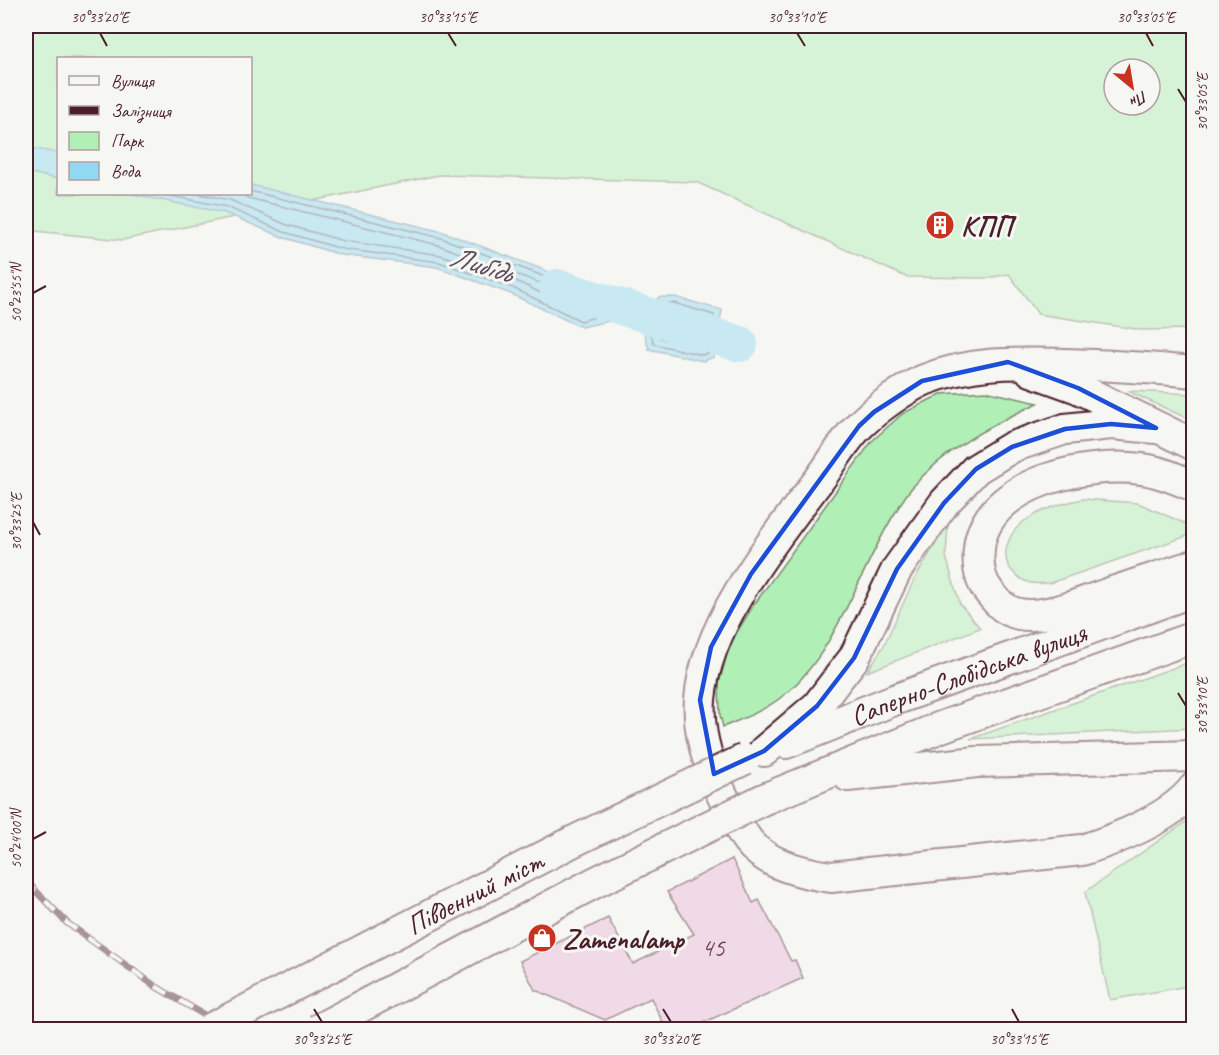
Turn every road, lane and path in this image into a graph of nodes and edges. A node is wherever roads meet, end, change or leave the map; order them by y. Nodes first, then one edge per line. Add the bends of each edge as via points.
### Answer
1 (1008, 362) junction
2 (1194, 372) edge
3 (1078, 388) junction
4 (1156, 428) junction
5 (1065, 429) junction
6 (1194, 446) edge
7 (1194, 486) edge
8 (1194, 565) edge
9 (1194, 591) edge
10 (1194, 637) edge
11 (755, 755) junction
12 (1194, 756) edge
13 (804, 782) junction
14 (1194, 788) edge
15 (764, 799) joint
16 (208, 1029) edge
17 (317, 1029) edge

1 - 2 main road
1 - 3 main road
1 - 14 main road via 922,381 884,405 859,426 751,574 711,647 699,700 702,735 722,795 750,843 767,857 790,868 831,877 1082,850 1114,840 1154,820
3 - 4 main road
3 - 5 main road via 1088,406 1085,418
4 - 5 main road via 1111,424
4 - 6 main road
5 - 11 main road via 1012,447 976,469 944,503 897,569 854,658 817,706
7 - 8 main road via 1142,469 1090,469 1053,476 1022,489 996,511 984,527 978,554 986,589 1002,608 1019,614 1052,613
9 - 11 main road, Саперно-Слобідська вулиця
10 - 13 main road, Саперно-Слобідська вулиця via 941,726
11 - 16 main road, Південний міст, bridge via 572,842
12 - 13 main road via 977,762
13 - 15 main road, Саперно-Слобідська вулиця
15 - 17 main road, Південний міст, bridge

